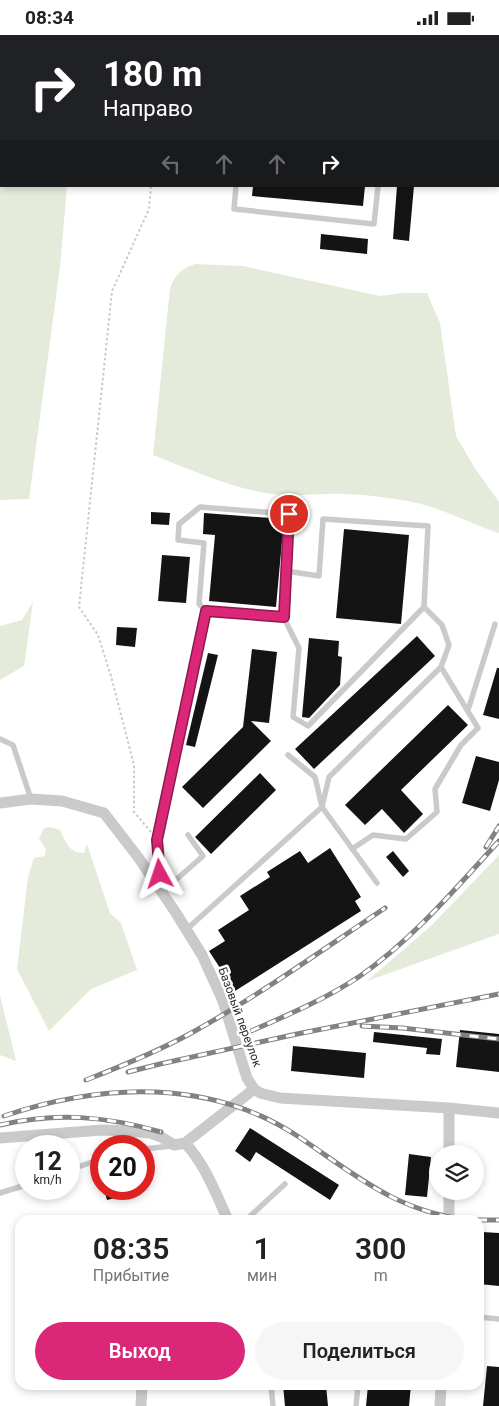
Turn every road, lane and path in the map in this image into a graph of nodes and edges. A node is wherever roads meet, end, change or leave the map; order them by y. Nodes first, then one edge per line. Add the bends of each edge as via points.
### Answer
1 (151, 187) edge
2 (236, 187) edge
3 (378, 187) edge
4 (286, 571) junction
5 (424, 607) junction
6 (206, 611) junction
7 (284, 617) junction
8 (494, 624) dead end
9 (441, 667) junction
10 (468, 710) junction
11 (0, 739) edge
12 (288, 755) dead end
13 (31, 799) junction
14 (0, 803) edge
15 (322, 807) junction
16 (188, 835) dead end
17 (157, 840) junction
18 (352, 849) junction
19 (377, 883) dead end
20 (162, 892) junction
21 (187, 929) junction
22 (254, 1089) junction
23 (449, 1108) junction
24 (499, 1113) edge
25 (0, 1138) edge
26 (180, 1144) junction
27 (449, 1145) edge
28 (155, 1147) edge
29 (284, 1184) dead end
30 (15, 1188) edge
31 (0, 1193) edge
32 (449, 1200) edge
33 (226, 1215) edge
34 (251, 1215) edge
35 (450, 1215) edge
36 (484, 1318) edge
37 (499, 1319) edge
38 (142, 1390) edge
39 (271, 1390) edge
40 (358, 1390) edge
41 (441, 1390) edge
42 (141, 1406) edge
43 (273, 1406) edge
44 (356, 1406) edge
45 (440, 1406) edge

1 - 17 path via 150,209 112,291 79,607 98,635 111,676 134,765 134,812
2 - 3 lane via 234,209 374,224
4 - 5 lane via 319,576 323,519 428,526
4 - 6 lane via 289,514 200,507 179,524 178,540 204,543 199,604
4 - 7 lane
5 - 7 lane via 308,726 293,717 299,649
5 - 9 lane via 442,625 449,645
6 - 7 lane
6 - 17 lane
8 - 10 lane
9 - 10 lane
9 - 15 lane via 329,777
10 - 18 lane via 478,727 461,745 435,789 437,812 406,839 373,835
11 - 13 lane via 13,745
12 - 15 lane via 315,777
13 - 14 street, Базовый переулок
13 - 20 street, Базовый переулок via 62,801 104,813
15 - 18 lane
15 - 21 lane
16 - 20 lane via 203,856
17 - 20 lane
18 - 19 lane
20 - 21 street, Базовый переулок
21 - 22 street, Базовый переулок via 223,1001 247,1078
22 - 23 street via 270,1096 294,1100
22 - 26 street
23 - 24 street
23 - 27 street
25 - 26 street via 102,1130 150,1133
26 - 28 lane
26 - 33 street via 191,1149
29 - 34 lane
30 - 31 lane
32 - 35 street
36 - 37 lane
38 - 42 street
39 - 43 lane
40 - 44 lane
41 - 45 street

